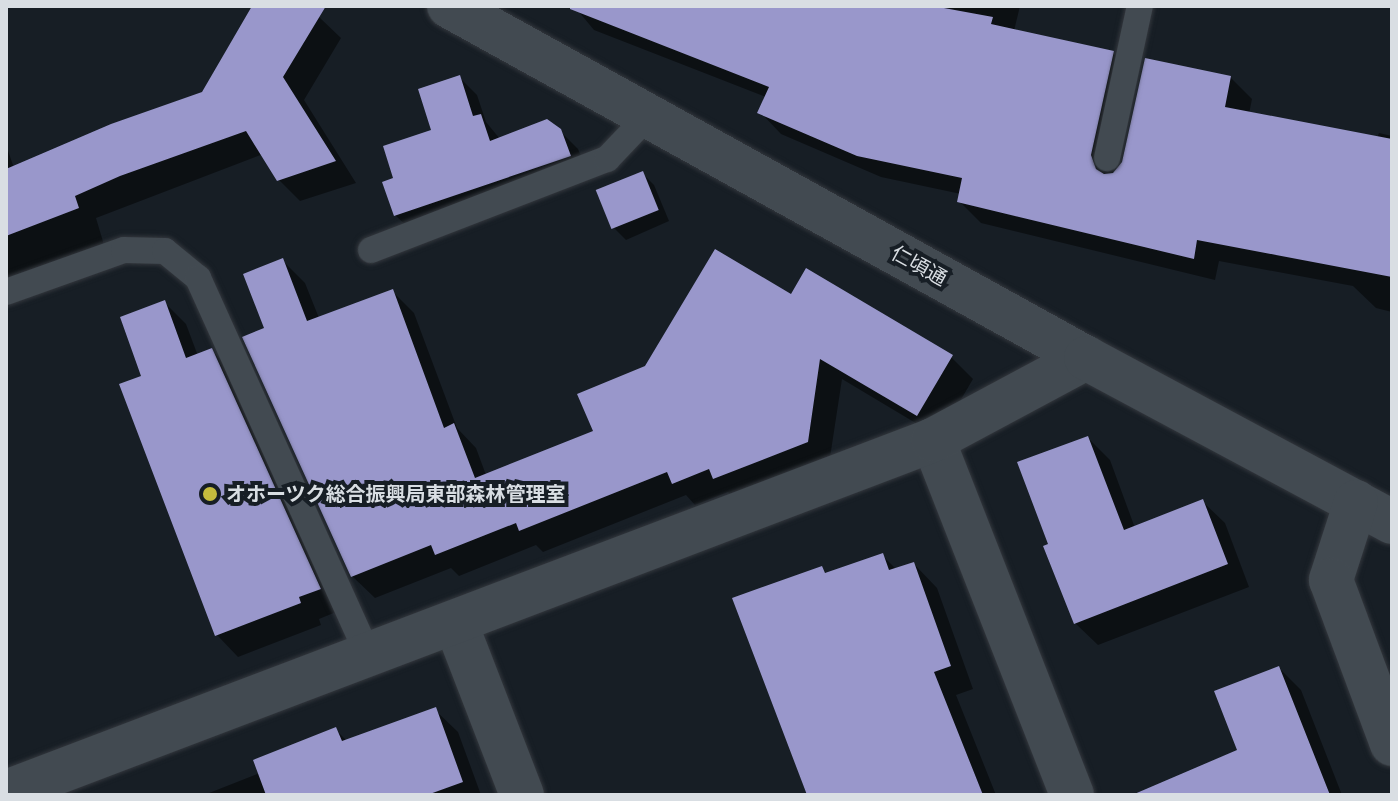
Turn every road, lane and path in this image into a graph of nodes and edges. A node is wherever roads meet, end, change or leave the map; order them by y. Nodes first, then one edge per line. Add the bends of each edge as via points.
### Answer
1 (449, 6) edge
2 (1140, 6) edge
3 (648, 116) junction
4 (1107, 158) dead end
5 (371, 250) dead end
6 (6, 292) edge
7 (1086, 358) junction
8 (933, 440) junction
9 (1374, 512) edge
10 (456, 624) junction
11 (369, 656) junction
12 (1392, 744) edge
13 (6, 792) edge
14 (522, 795) edge
15 (1072, 795) edge

1 - 3 street, 仁頃通
2 - 4 lane
3 - 5 lane via 607,159
3 - 7 street, 仁頃通
6 - 11 lane via 124,250 165,251 198,278
7 - 8 street
7 - 9 street, 仁頃通
8 - 10 street
8 - 15 street
9 - 12 street via 1331,580
10 - 11 street
10 - 14 street
11 - 13 street

